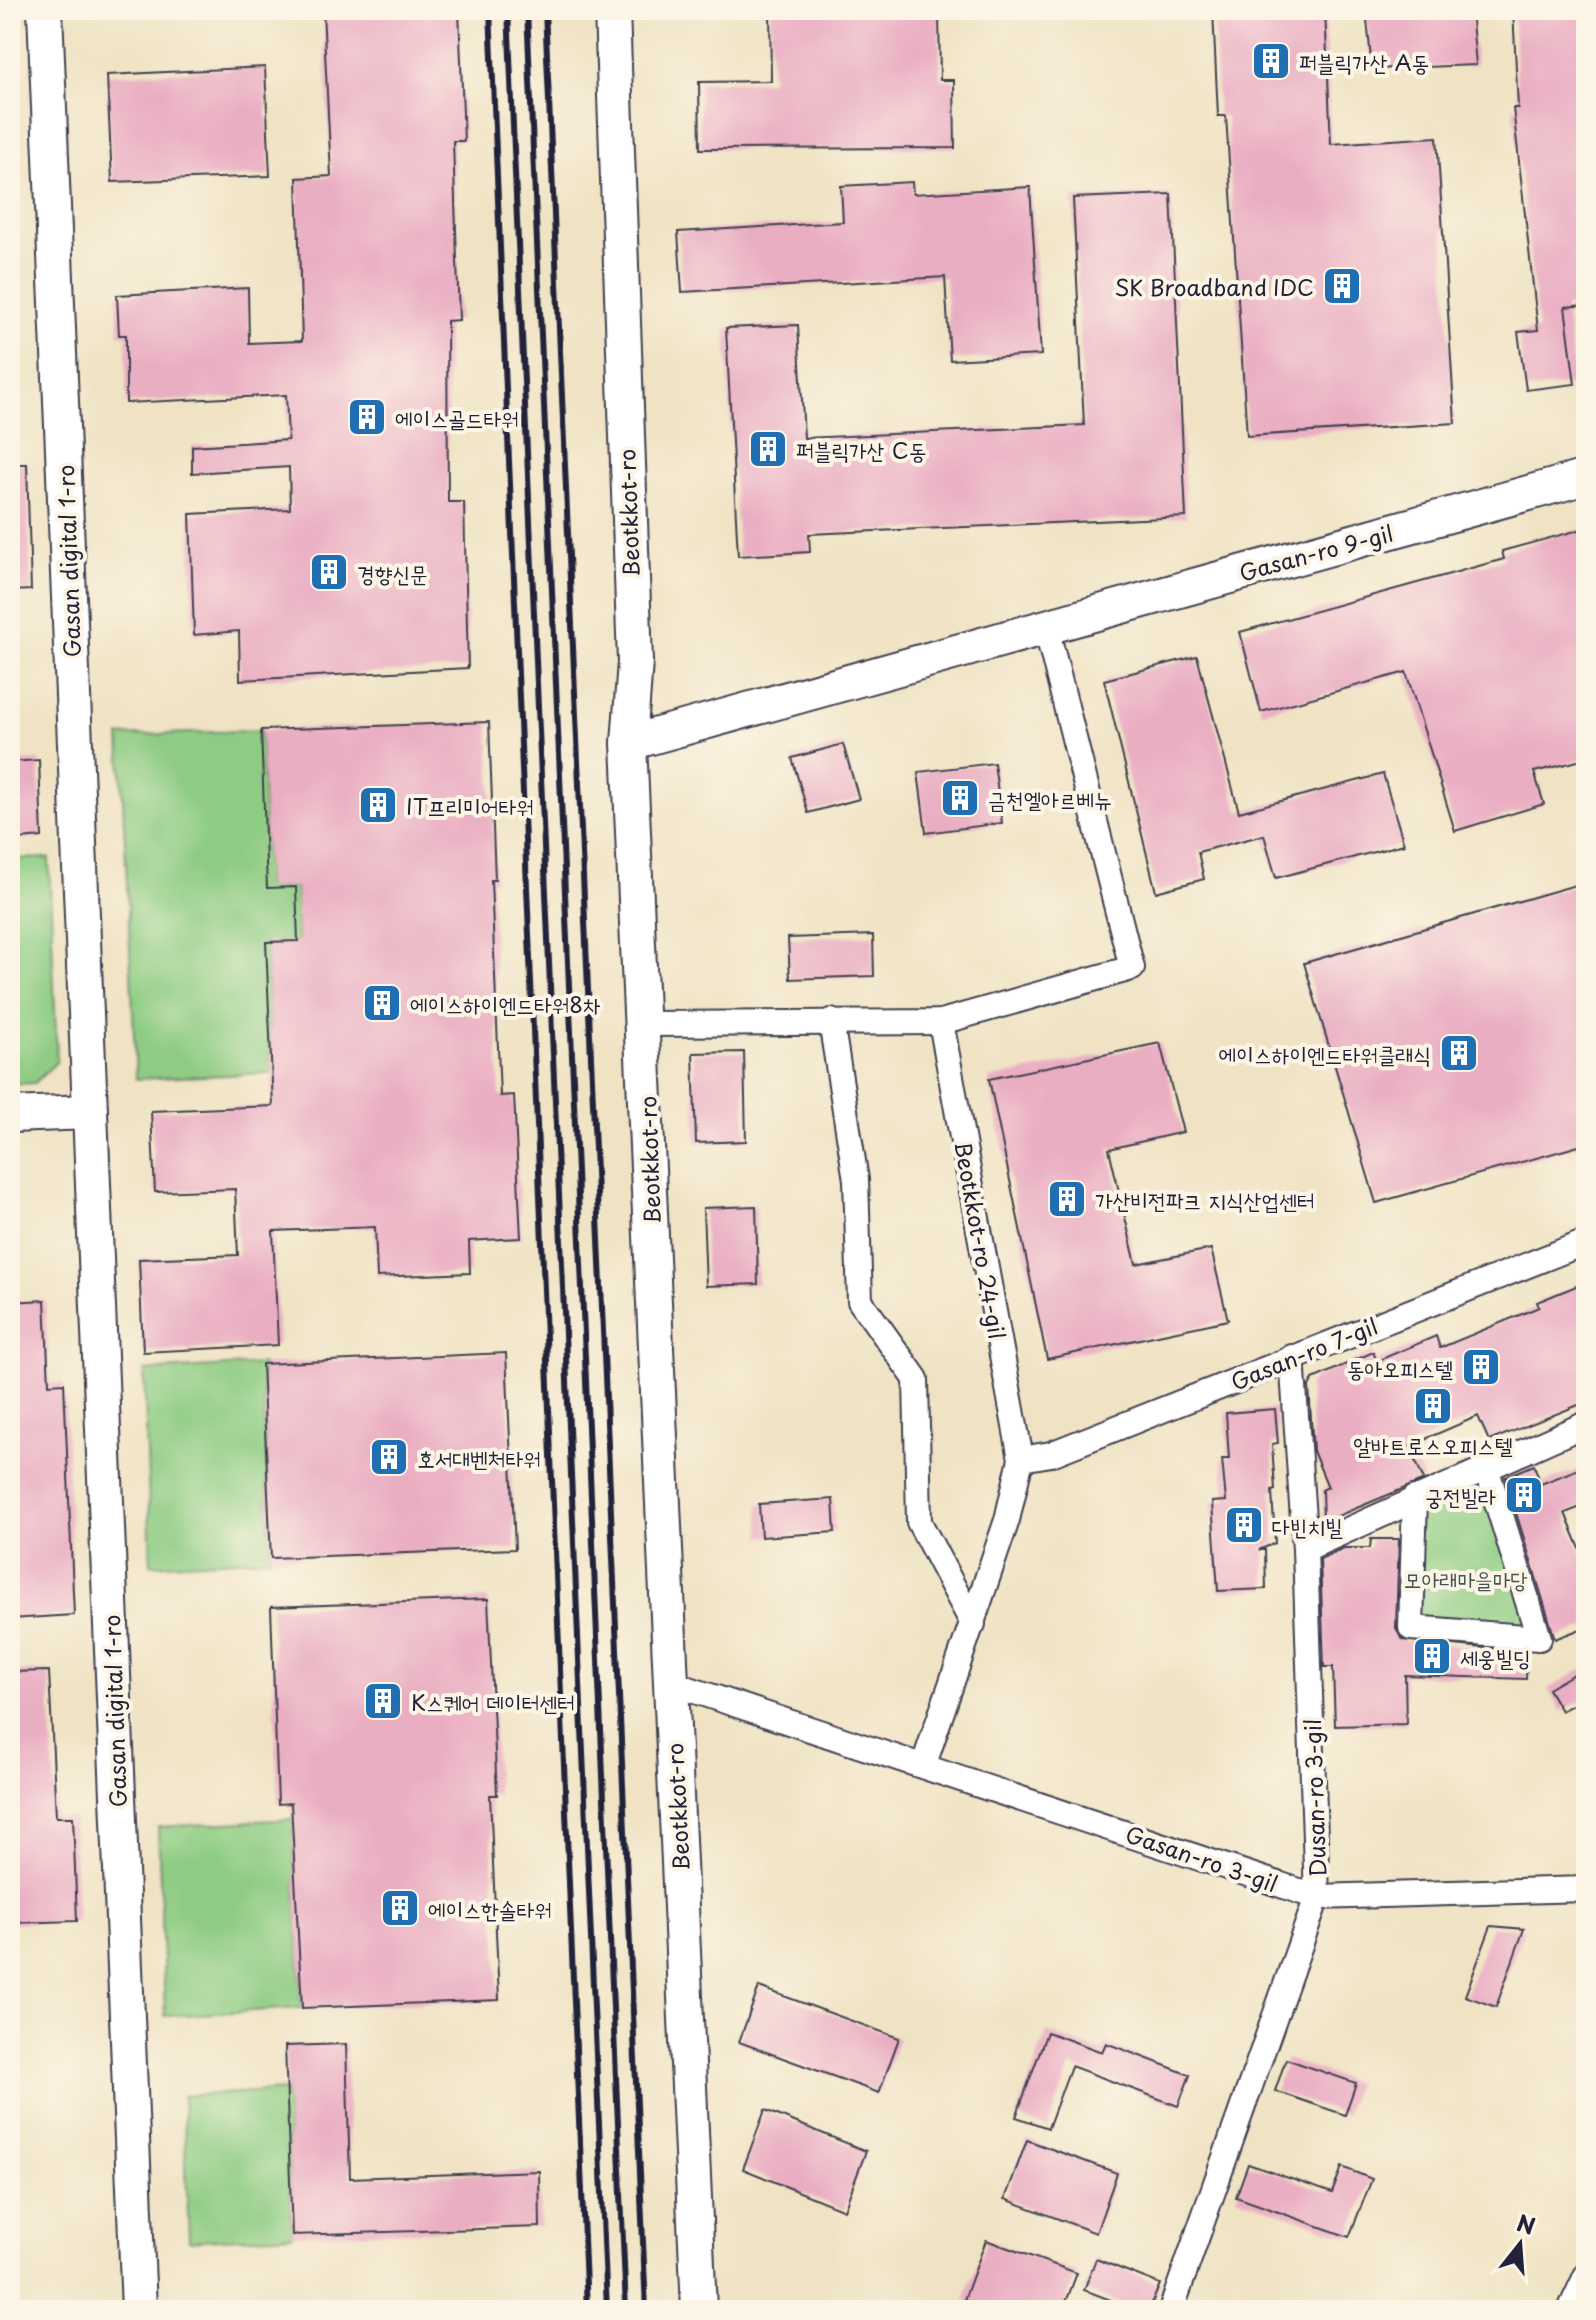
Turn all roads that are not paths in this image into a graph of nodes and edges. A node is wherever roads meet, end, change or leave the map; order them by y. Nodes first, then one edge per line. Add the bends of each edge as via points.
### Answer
1 (45, 10) edge
2 (612, 10) edge
3 (1586, 477) edge
4 (1046, 627) junction
5 (629, 743) junction
6 (831, 1021) junction
7 (941, 1022) junction
8 (643, 1024) junction
9 (90, 1112) junction
10 (10, 1115) edge
11 (1586, 1242) edge
12 (1292, 1357) junction
13 (1586, 1424) edge
14 (1021, 1459) junction
15 (1486, 1467) junction
16 (1415, 1498) junction
17 (1305, 1549) junction
18 (973, 1624) junction
19 (671, 1683) junction
20 (924, 1764) junction
21 (1586, 1889) edge
22 (1317, 1897) junction
23 (1586, 2276) edge
24 (139, 2310) edge
25 (699, 2310) edge
26 (1171, 2310) edge
27 (1570, 2310) edge

1 - 9 street, Gasan digital 1-ro
2 - 5 street, Beotkkot-ro via 635,662
3 - 4 street, Gasan-ro 9-gil
4 - 5 street, Gasan-ro 9-gil
4 - 7 street via 1132,968
5 - 8 street, Beotkkot-ro
6 - 7 street
6 - 8 street
6 - 18 street via 856,1180 860,1301 916,1379 919,1522
7 - 14 street, Beotkkot-ro 24-gil
8 - 19 street, Beotkkot-ro
9 - 10 street
9 - 24 street, Gasan digital 1-ro
11 - 12 street, Gasan-ro 7-gil
12 - 14 street, Gasan-ro 7-gil via 1051,1454
12 - 17 street, Dusan-ro 3-gil
13 - 15 street
14 - 18 street
15 - 16 street
15 - 16 street via 1539,1638 1411,1628
16 - 17 street
17 - 22 street, Dusan-ro 3-gil
18 - 20 street
19 - 20 street, Gasan-ro 3-gil
19 - 25 street, Beotkkot-ro
20 - 22 street, Gasan-ro 3-gil
21 - 22 street, Gasan-ro 3-gil
22 - 26 street, Dusan-ro 3-gil
23 - 27 street

